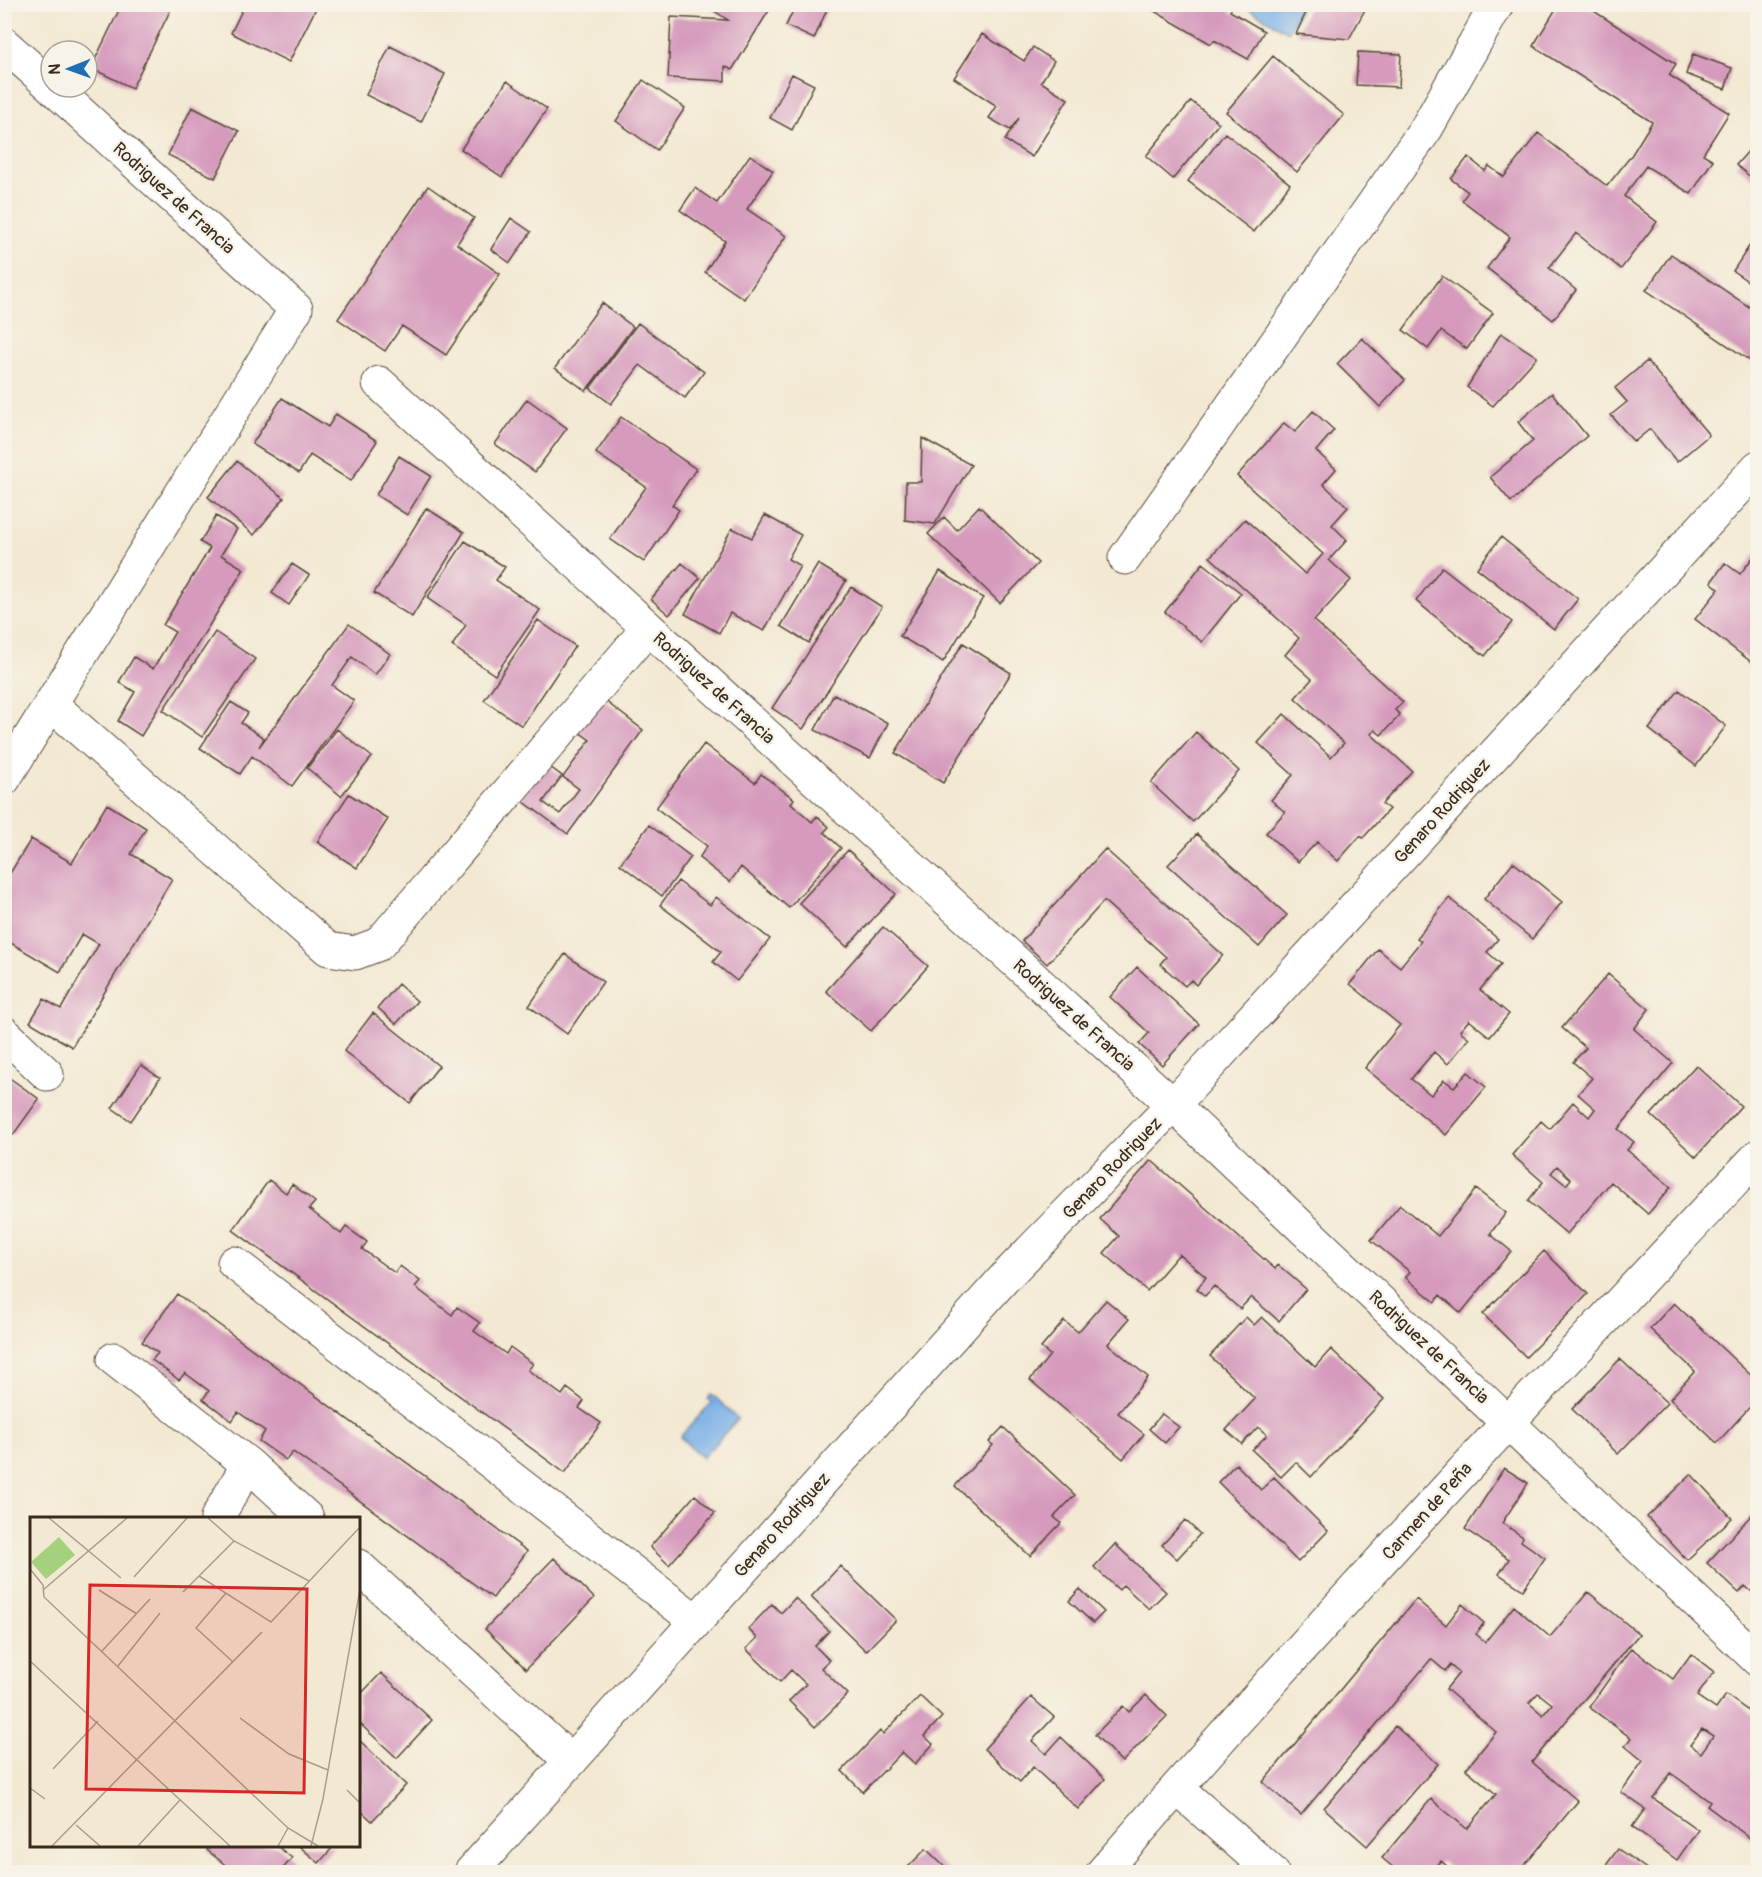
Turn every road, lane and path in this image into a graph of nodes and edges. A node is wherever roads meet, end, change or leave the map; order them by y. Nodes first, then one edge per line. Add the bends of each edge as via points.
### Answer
1 (1497, 4) edge
2 (4, 44) edge
3 (39, 76) edge
4 (64, 99) edge
5 (379, 383) dead end
6 (1758, 467) edge
7 (1125, 558) dead end
8 (648, 628) junction
9 (51, 704) junction
10 (4, 779) edge
11 (4, 1033) edge
12 (47, 1074) dead end
13 (1173, 1105) junction
14 (1758, 1156) edge
15 (234, 1263) dead end
16 (114, 1359) dead end
17 (1508, 1421) junction
18 (248, 1464) junction
19 (218, 1517) edge
20 (306, 1517) edge
21 (360, 1568) edge
22 (696, 1621) junction
23 (1758, 1660) edge
24 (571, 1761) junction
25 (1177, 1788) junction
26 (471, 1872) edge
27 (1103, 1872) edge
28 (1272, 1872) edge

1 - 7 street via 1426,129
2 - 3 street, Rodriguez de Francia
4 - 9 street, Rodriguez de Francia via 296,309
5 - 8 street, Rodriguez de Francia
6 - 13 street, Genaro Rodriguez
8 - 9 street via 379,944 355,953 328,949
8 - 13 street, Rodriguez de Francia
9 - 10 street
11 - 12 street
13 - 17 street, Rodriguez de Francia
13 - 22 street, Genaro Rodriguez via 1008,1274
14 - 17 street, Carmen de Peña
15 - 22 street
16 - 18 street
17 - 23 street, Rodriguez de Francia
17 - 25 street, Carmen de Peña
18 - 19 street
18 - 20 street
21 - 24 street
22 - 24 street, Genaro Rodriguez
24 - 26 street, Genaro Rodriguez
25 - 27 street, Carmen de Peña
25 - 28 street

